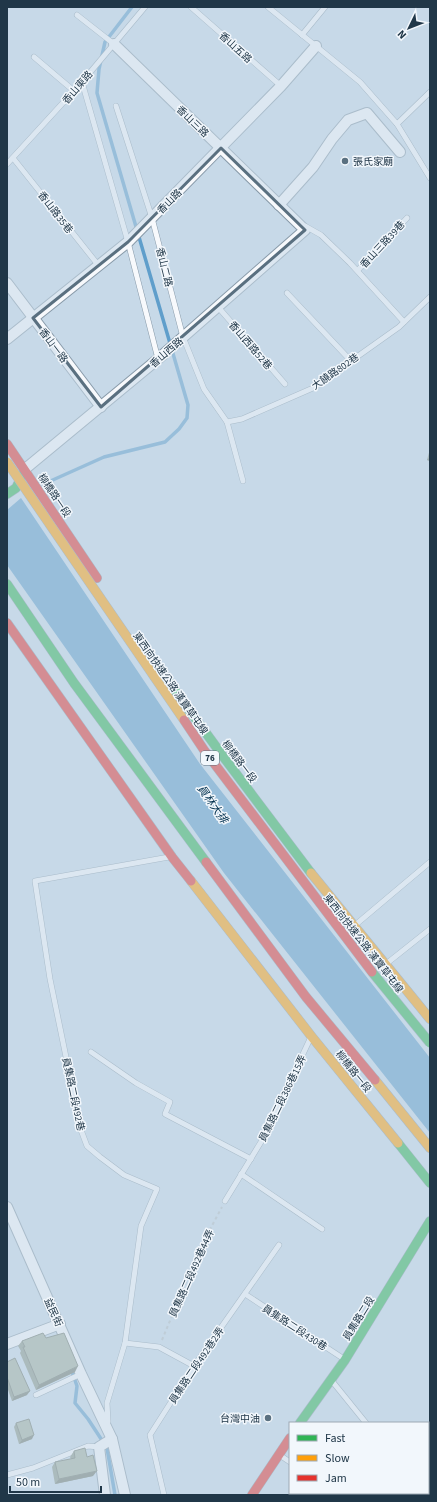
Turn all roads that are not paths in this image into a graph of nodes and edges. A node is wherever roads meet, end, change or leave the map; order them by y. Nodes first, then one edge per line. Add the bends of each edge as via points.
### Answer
1 (145, 7) edge
2 (191, 7) edge
3 (268, 7) edge
4 (325, 7) edge
5 (77, 15) dead end
6 (302, 35) junction
7 (114, 44) junction
8 (316, 46) junction
9 (34, 57) dead end
10 (82, 82) junction
11 (281, 86) junction
12 (74, 92) junction
13 (430, 92) edge
14 (116, 106) dead end
15 (397, 124) junction
16 (221, 148) junction
17 (400, 152) dead end
18 (13, 158) junction
19 (7, 164) edge
20 (429, 175) edge
21 (280, 205) junction
22 (152, 218) junction
23 (407, 218) dead end
24 (295, 221) junction
25 (305, 230) joint
26 (128, 242) junction
27 (99, 266) junction
28 (358, 270) junction
29 (7, 283) edge
30 (287, 293) dead end
31 (430, 297) edge
32 (218, 307) junction
33 (33, 318) junction
34 (404, 322) junction
35 (183, 337) junction
36 (7, 339) edge
37 (158, 359) junction
38 (351, 361) junction
39 (285, 384) dead end
40 (101, 407) junction
41 (227, 422) junction
42 (7, 444) edge
43 (7, 462) edge
44 (25, 469) junction
45 (7, 472) edge
46 (243, 480) dead end
47 (7, 494) edge
48 (7, 584) edge
49 (7, 623) edge
50 (172, 857) junction
51 (430, 862) edge
52 (354, 926) junction
53 (430, 929) edge
54 (385, 965) junction
55 (430, 1019) edge
56 (312, 1037) junction
57 (430, 1043) edge
58 (91, 1052) dead end
59 (430, 1148) edge
60 (250, 1159) junction
61 (242, 1174) junction
62 (430, 1183) edge
63 (225, 1201) road end
64 (7, 1207) edge
65 (430, 1221) edge
66 (322, 1229) dead end
67 (279, 1245) dead end
68 (245, 1294) junction
69 (60, 1324) junction
70 (125, 1343) junction
71 (7, 1344) edge
72 (345, 1360) junction
73 (194, 1366) junction
74 (81, 1374) junction
75 (331, 1381) junction
76 (36, 1395) dead end
77 (301, 1422) edge
78 (365, 1422) edge
79 (112, 1439) junction
80 (289, 1439) edge
81 (99, 1447) junction
82 (278, 1454) junction
83 (289, 1461) edge
84 (7, 1475) edge
85 (105, 1495) edge
86 (125, 1495) edge
87 (164, 1495) edge
88 (252, 1495) edge

1 - 7 lane, 香山東路
2 - 11 lane, 香山五路
3 - 6 lane
4 - 6 lane
5 - 7 lane, 香山三路
6 - 8 lane
7 - 10 lane, 香山東路
7 - 16 street, 香山三路
8 - 11 street, 香山路
8 - 15 lane via 360,82
9 - 12 lane
10 - 12 lane, 香山東路
10 - 26 lane
11 - 16 street, 香山路
12 - 18 lane, 香山東路
13 - 15 lane
14 - 22 lane, 香山二路
15 - 20 lane
16 - 21 street, 香山三路
16 - 22 street, 香山路
17 - 21 street via 367,113 348,120 313,167
18 - 19 lane, 香山東路
18 - 27 lane, 香山路35巷
21 - 24 street, 香山三路
22 - 26 street, 香山路
22 - 35 lane, 香山二路
23 - 28 lane, 香山三路39巷
24 - 25 street, 香山三路
24 - 28 lane, 香山三路39巷 via 321,235
25 - 32 street, 香山西路
26 - 27 street, 香山路
26 - 37 lane
27 - 33 street, 香山路
28 - 34 lane, 香山三路39巷
29 - 33 street, 香山一路
30 - 38 lane
31 - 34 lane, 大饒路802巷
32 - 35 street, 香山西路
32 - 39 lane, 香山西路52巷
33 - 36 street, 香山路
33 - 40 street, 香山一路
34 - 38 lane, 大饒路802巷
35 - 37 street, 香山西路
35 - 41 lane, 香山二路 via 204,389
37 - 40 street, 香山西路
38 - 41 lane, 大饒路802巷 via 313,388 242,419
40 - 44 street, 香山西路
41 - 46 lane, 香山二路
42 - 44 main road, 柳橋路一段
43 - 57 main road, 東西向快速公路 漢寶草屯線 / 76, bridge via 204,750 356,952
44 - 45 main road
44 - 47 main road via 16,488
44 - 52 main road, 柳橋路一段 via 137,637 213,744
48 - 59 main road via 74,683 306,997
49 - 50 main road, 柳橋路一段
50 - 56 main road, 柳橋路一段
50 - 70 lane, 員集路二段492巷 via 35,881 50,979 80,1130 87,1146 100,1157 124,1175 157,1189 141,1226
51 - 52 lane
52 - 54 main road, 柳橋路一段
53 - 54 lane
54 - 55 main road, 柳橋路一段
56 - 60 lane, 員集路二段386巷15弄 via 264,1137
56 - 62 main road, 柳橋路一段
58 - 60 lane via 136,1083 170,1102 165,1114
60 - 61 lane, 員集路二段386巷15弄
61 - 63 lane, 員集路二段386巷15弄
61 - 66 lane
64 - 69 street, 益民街
65 - 72 main road, 員集路二段
67 - 68 lane, 員集路二段492巷2弄
68 - 72 lane, 員集路二段430巷
68 - 73 lane, 員集路二段492巷2弄
69 - 71 street
69 - 74 street, 益民街
70 - 73 lane via 159,1348
70 - 79 lane, 員集路二段492巷 via 107,1403
72 - 75 main road, 員集路二段
73 - 87 lane, 員集路二段492巷2弄 via 150,1435
74 - 76 lane
74 - 79 street, 益民街
75 - 77 main road, 員集路二段
75 - 78 lane
79 - 81 street
79 - 86 street, 員集路二段492巷
80 - 82 main road
81 - 84 lane via 88,1446 33,1468
81 - 85 street
82 - 83 lane
82 - 88 main road

